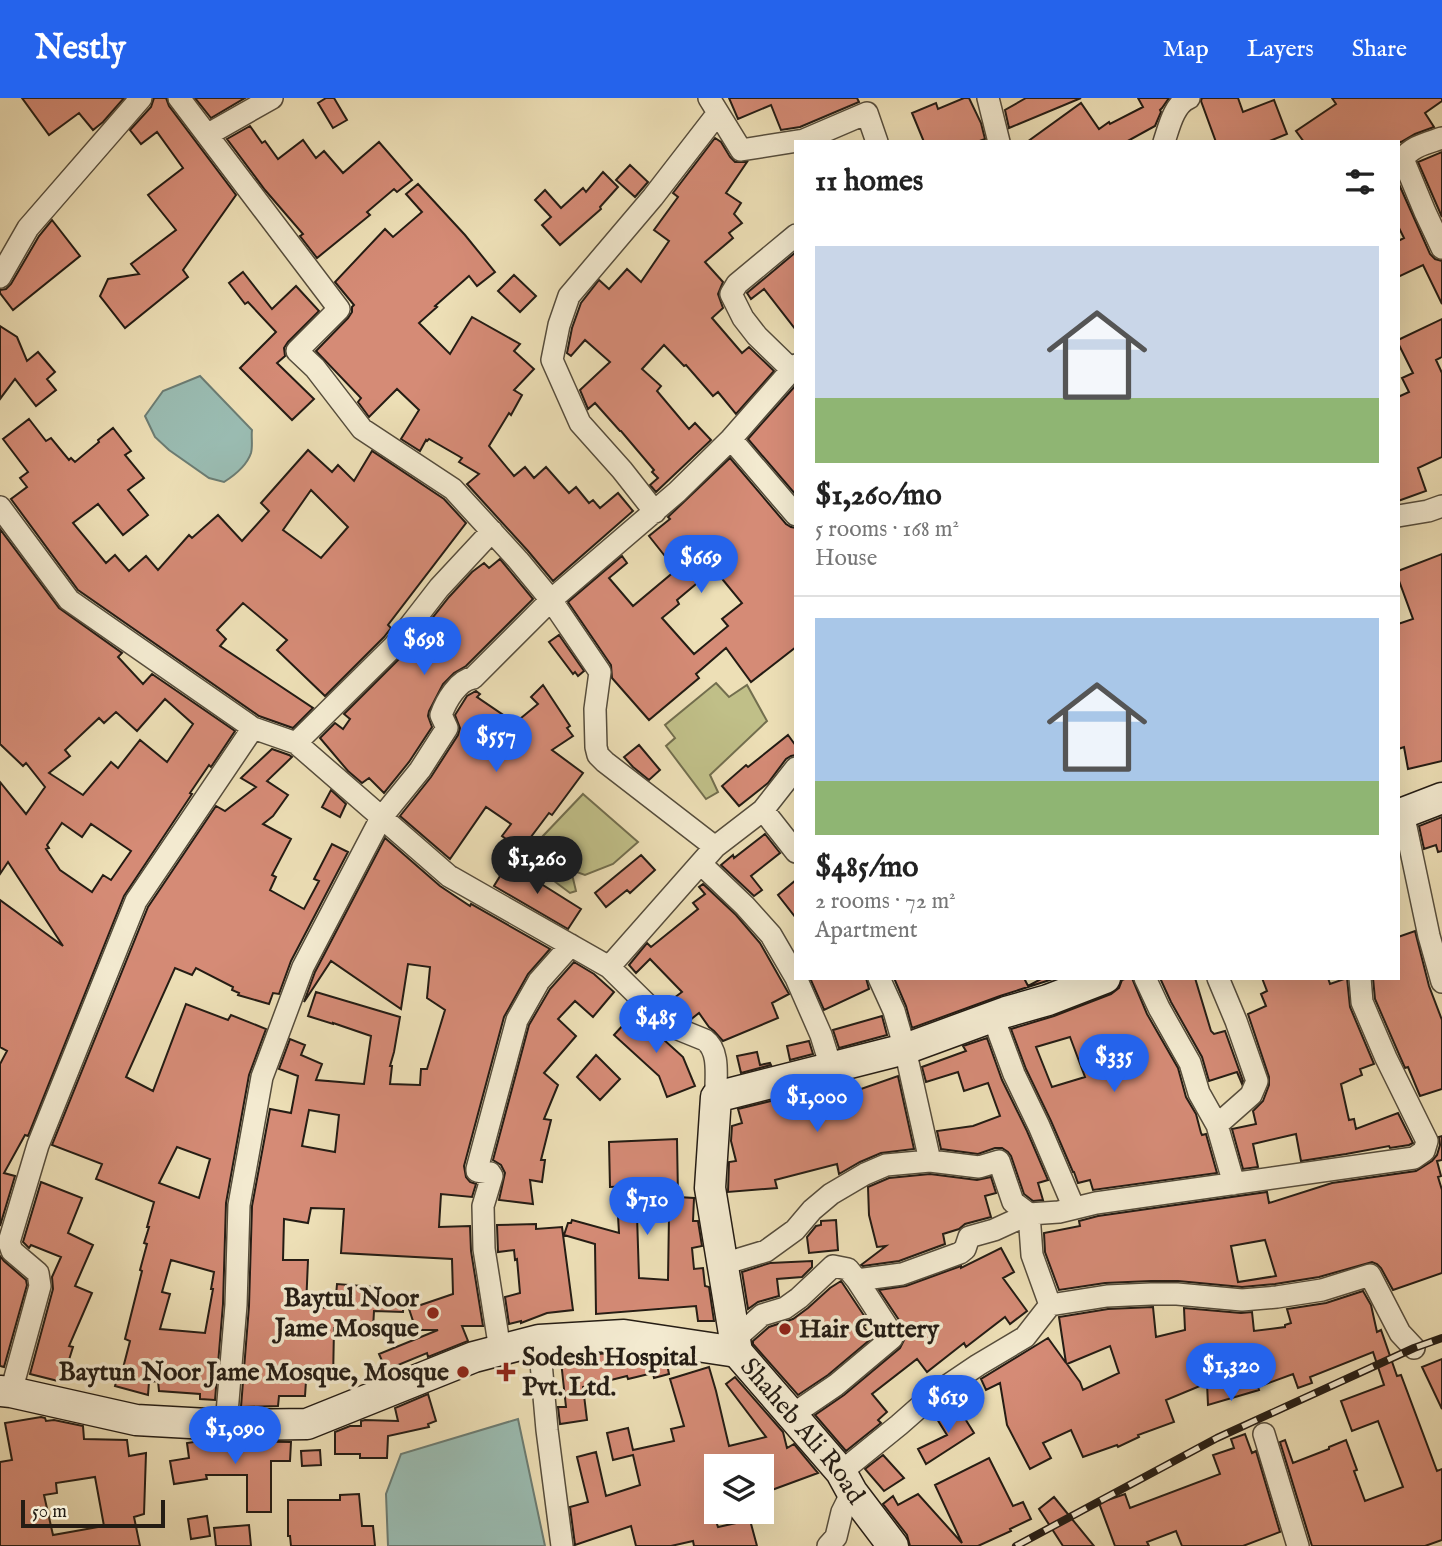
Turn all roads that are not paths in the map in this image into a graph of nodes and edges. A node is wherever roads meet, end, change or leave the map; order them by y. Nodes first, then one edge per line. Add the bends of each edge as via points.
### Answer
1 (141, 98) edge
2 (179, 98) edge
3 (272, 98) edge
4 (988, 98) edge
5 (1189, 98) edge
6 (713, 105) edge
7 (207, 135) junction
8 (1442, 138) edge
9 (804, 140) edge
10 (876, 140) edge
11 (998, 140) edge
12 (1165, 140) edge
13 (794, 142) edge
14 (1401, 159) edge
15 (794, 237) edge
16 (1442, 248) edge
17 (0, 277) edge
18 (794, 368) edge
19 (731, 439) junction
20 (1442, 490) edge
21 (0, 507) edge
22 (1435, 508) edge
23 (655, 512) junction
24 (794, 513) edge
25 (1400, 516) edge
26 (492, 531) junction
27 (551, 600) junction
28 (253, 727) junction
29 (296, 743) junction
30 (794, 770) edge
31 (1442, 798) edge
32 (762, 810) junction
33 (1401, 810) edge
34 (381, 818) junction
35 (715, 847) junction
36 (794, 850) edge
37 (701, 864) junction
38 (570, 945) junction
39 (609, 967) junction
40 (794, 975) edge
41 (797, 980) edge
42 (880, 980) edge
43 (1100, 980) edge
44 (1146, 980) edge
45 (1219, 980) edge
46 (1360, 980) edge
47 (1442, 982) edge
48 (993, 1017) junction
49 (905, 1049) junction
50 (831, 1067) junction
51 (716, 1097) junction
52 (1217, 1125) junction
53 (930, 1161) junction
54 (1234, 1184) junction
55 (1074, 1208) junction
56 (1029, 1214) junction
57 (723, 1264) junction
58 (857, 1280) junction
59 (1050, 1305) junction
60 (539, 1340) junction
61 (736, 1345) junction
62 (1414, 1349) dead end
63 (500, 1350) junction
64 (6, 1392) edge
65 (792, 1415) junction
66 (226, 1425) junction
67 (1264, 1434) dead end
68 (846, 1482) junction
69 (562, 1546) edge
70 (828, 1546) edge
71 (893, 1546) edge
72 (1298, 1546) edge

1 - 17 street via 28,228
2 - 7 street
3 - 7 street
4 - 11 street
5 - 12 street via 1183,100
6 - 13 street via 741,150
6 - 23 street via 653,197 569,296 552,360 580,423
7 - 26 street via 340,309 297,351 362,429 453,489
8 - 14 street
9 - 10 street via 867,113
14 - 16 street
15 - 18 street via 731,294 757,336
18 - 19 street
19 - 23 street
19 - 24 street
20 - 22 street
21 - 28 street via 69,600
22 - 25 street
23 - 27 street
26 - 27 street
26 - 29 street via 394,646
27 - 34 street via 473,678 463,681 441,715 447,728 421,771
27 - 35 street via 600,672 595,709 598,755
28 - 29 street
28 - 64 street via 136,901 38,1144 9,1242 12,1251 38,1273 40,1286
29 - 34 street
30 - 32 street
31 - 33 main road
32 - 35 street
32 - 36 street
33 - 47 street
34 - 38 street via 449,876
34 - 66 street via 303,967 262,1077 239,1205
35 - 37 street
37 - 39 street
37 - 40 street via 771,935
38 - 39 street
38 - 63 street via 539,981 517,1020 477,1169 492,1176 483,1206 484,1249
39 - 51 street via 668,1025 710,1044 715,1053
41 - 50 street
42 - 49 street
43 - 48 main road
44 - 52 street
45 - 52 street via 1257,1081 1251,1095
46 - 54 street via 1362,1002 1427,1141 1424,1151 1414,1158
48 - 49 main road
48 - 55 street
49 - 50 main road
49 - 53 street
50 - 51 main road
51 - 57 main road via 710,1188
52 - 54 street
53 - 56 street via 978,1167 999,1161 1013,1202
53 - 57 street via 887,1165 865,1174 831,1194 766,1251
54 - 55 street
55 - 56 street
56 - 58 street via 972,1236 960,1253 902,1274
56 - 59 street via 1032,1255
57 - 61 main road
58 - 61 street via 848,1269 832,1266 785,1308 762,1315
58 - 65 street via 892,1338
59 - 62 street via 1140,1294 1242,1300 1277,1297 1322,1290 1370,1275 1400,1333
59 - 68 street via 1025,1337 932,1396
60 - 61 main road via 624,1335
60 - 63 main road
60 - 69 street
61 - 65 main road, Shaheb Ali Road
63 - 66 main road via 307,1424
64 - 66 main road via 136,1420
65 - 68 main road, Shaheb Ali Road
67 - 72 street
68 - 70 street via 836,1537
68 - 71 main road, Shaheb Ali Road

